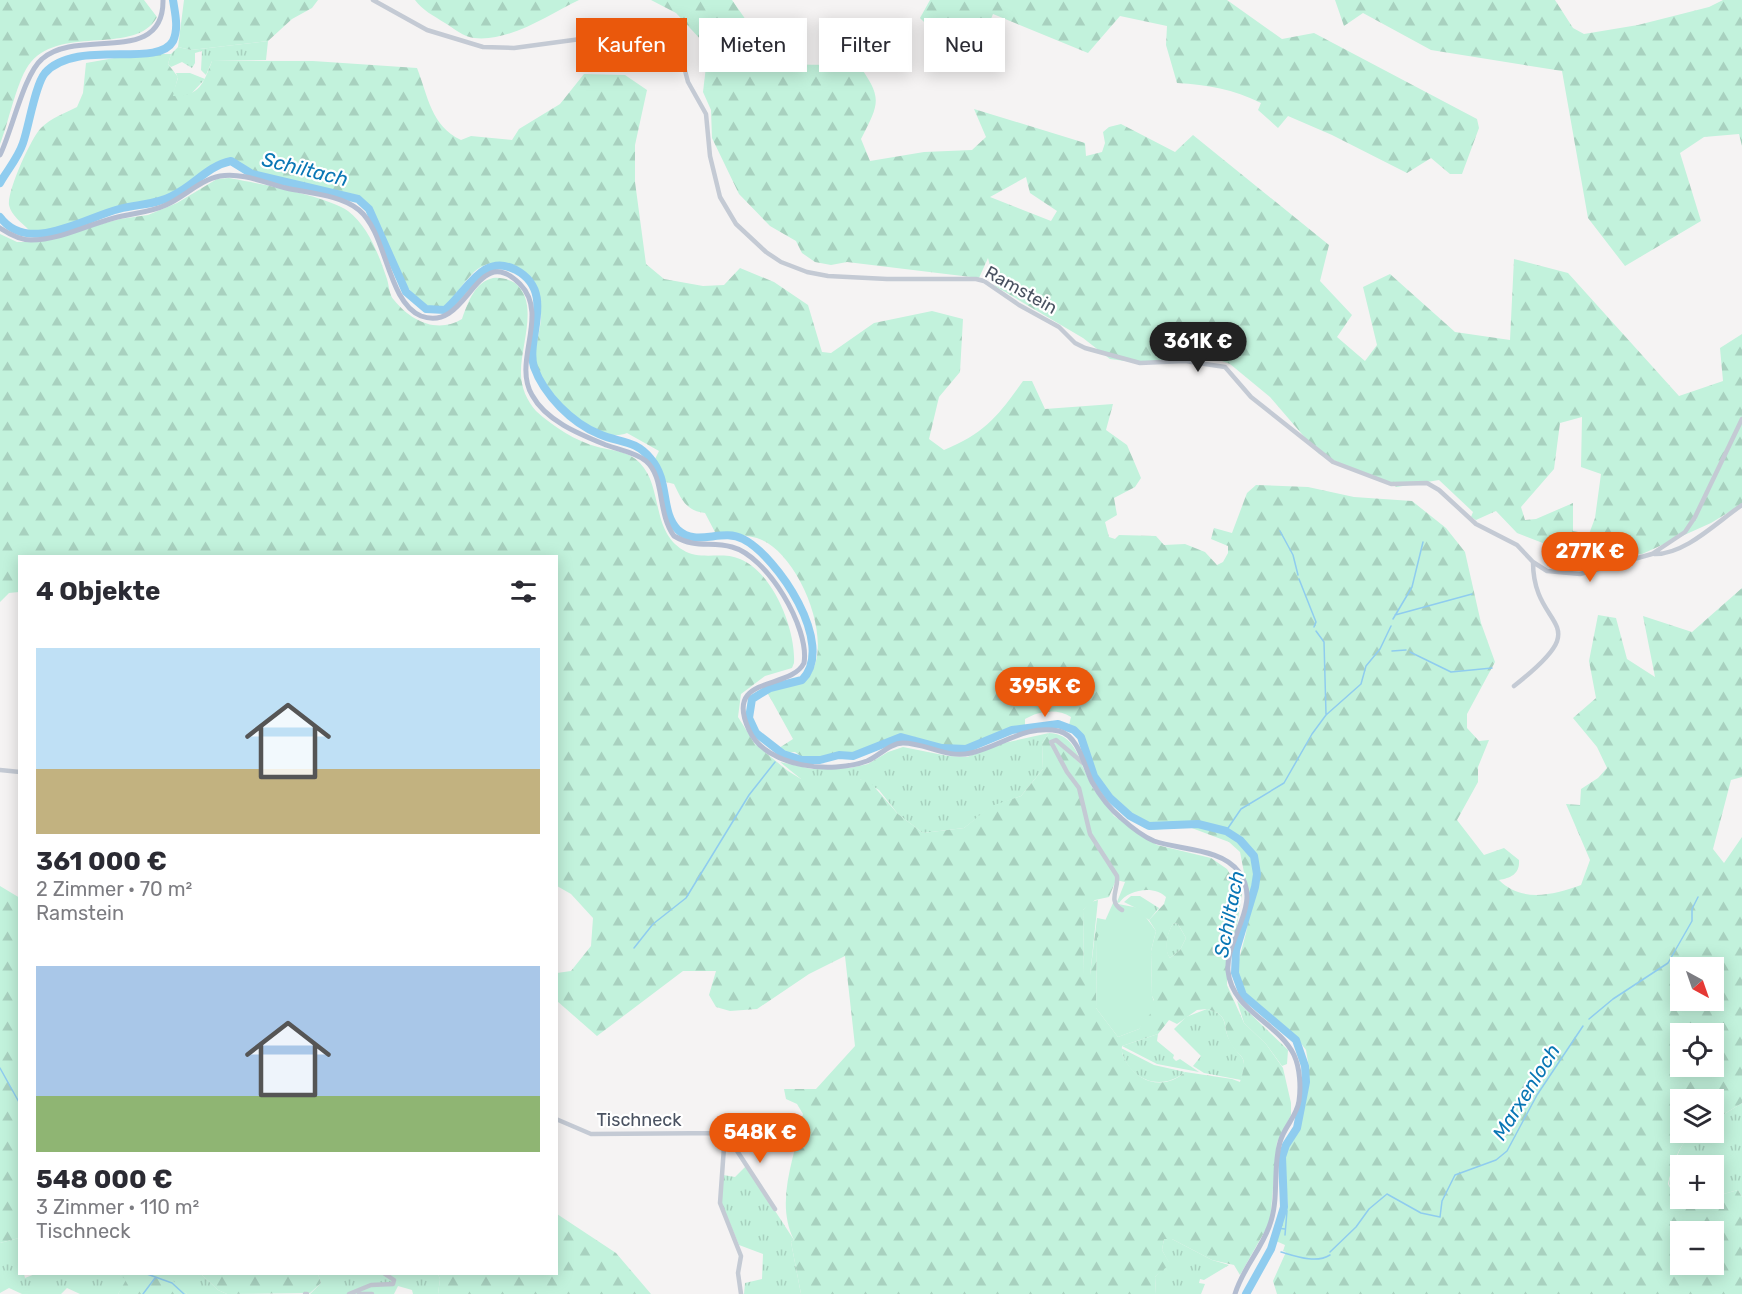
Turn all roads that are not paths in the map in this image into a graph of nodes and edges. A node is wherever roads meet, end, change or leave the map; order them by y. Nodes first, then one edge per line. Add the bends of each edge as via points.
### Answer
1 (164, 0) edge
2 (373, 0) edge
3 (0, 155) edge
4 (0, 228) edge
5 (1742, 419) edge
6 (1741, 506) edge
7 (1652, 554) junction
8 (1533, 562) junction
9 (1547, 572) junction
10 (1536, 579) junction
11 (1514, 686) dead end
12 (1083, 763) junction
13 (0, 770) edge
14 (18, 772) edge
15 (1122, 910) dead end
16 (558, 1120) edge
17 (725, 1133) junction
18 (776, 1209) dead end
19 (386, 1275) edge
20 (349, 1294) edge
21 (359, 1294) edge
22 (372, 1294) edge
23 (741, 1294) edge
24 (1236, 1294) edge

1 - 3 main road via 161,23 149,35 135,40 70,46 44,57 31,74
2 - 8 street, Ramstein via 428,30 483,47 514,48 588,38 671,50 682,59 688,81 706,114 710,156 720,197 751,240 781,262 828,276 976,279 1059,327 1085,348 1140,363 1220,364 1251,398 1333,462 1391,484 1426,483 1476,524 1517,545
4 - 12 main road via 31,240 65,234 112,218 154,210 210,179 240,176 358,208 368,221 406,304 421,315 440,317 453,312 485,275 501,273 522,287 532,308 525,370 528,387 540,406 572,430 645,461 657,479 661,509 674,536 696,545 741,550 759,564 788,604 798,627 804,663 793,676 760,685 747,697 743,715 757,743 778,759 797,764 841,765 870,760 902,743 962,755 1014,735 1046,730 1066,733 1078,748
5 - 7 street via 1695,518 1684,532
6 - 7 street via 1700,537 1662,554
7 - 9 street via 1580,574
8 - 9 street, Ramstein
8 - 10 street
9 - 10 street
10 - 11 street via 1560,636 1552,652
12 - 15 street via 1056,740 1051,742 1079,788 1090,834 1117,876 1113,897
12 - 24 main road via 1102,797 1146,837 1222,859 1238,870 1243,878 1245,912 1227,963 1230,983 1244,1004 1290,1049 1298,1067 1299,1105 1280,1141 1276,1205
13 - 14 street
16 - 17 street, Tischneck via 591,1134
17 - 18 street
17 - 23 street via 719,1193 725,1221 741,1256
19 - 20 street via 394,1280 393,1284
21 - 22 street

